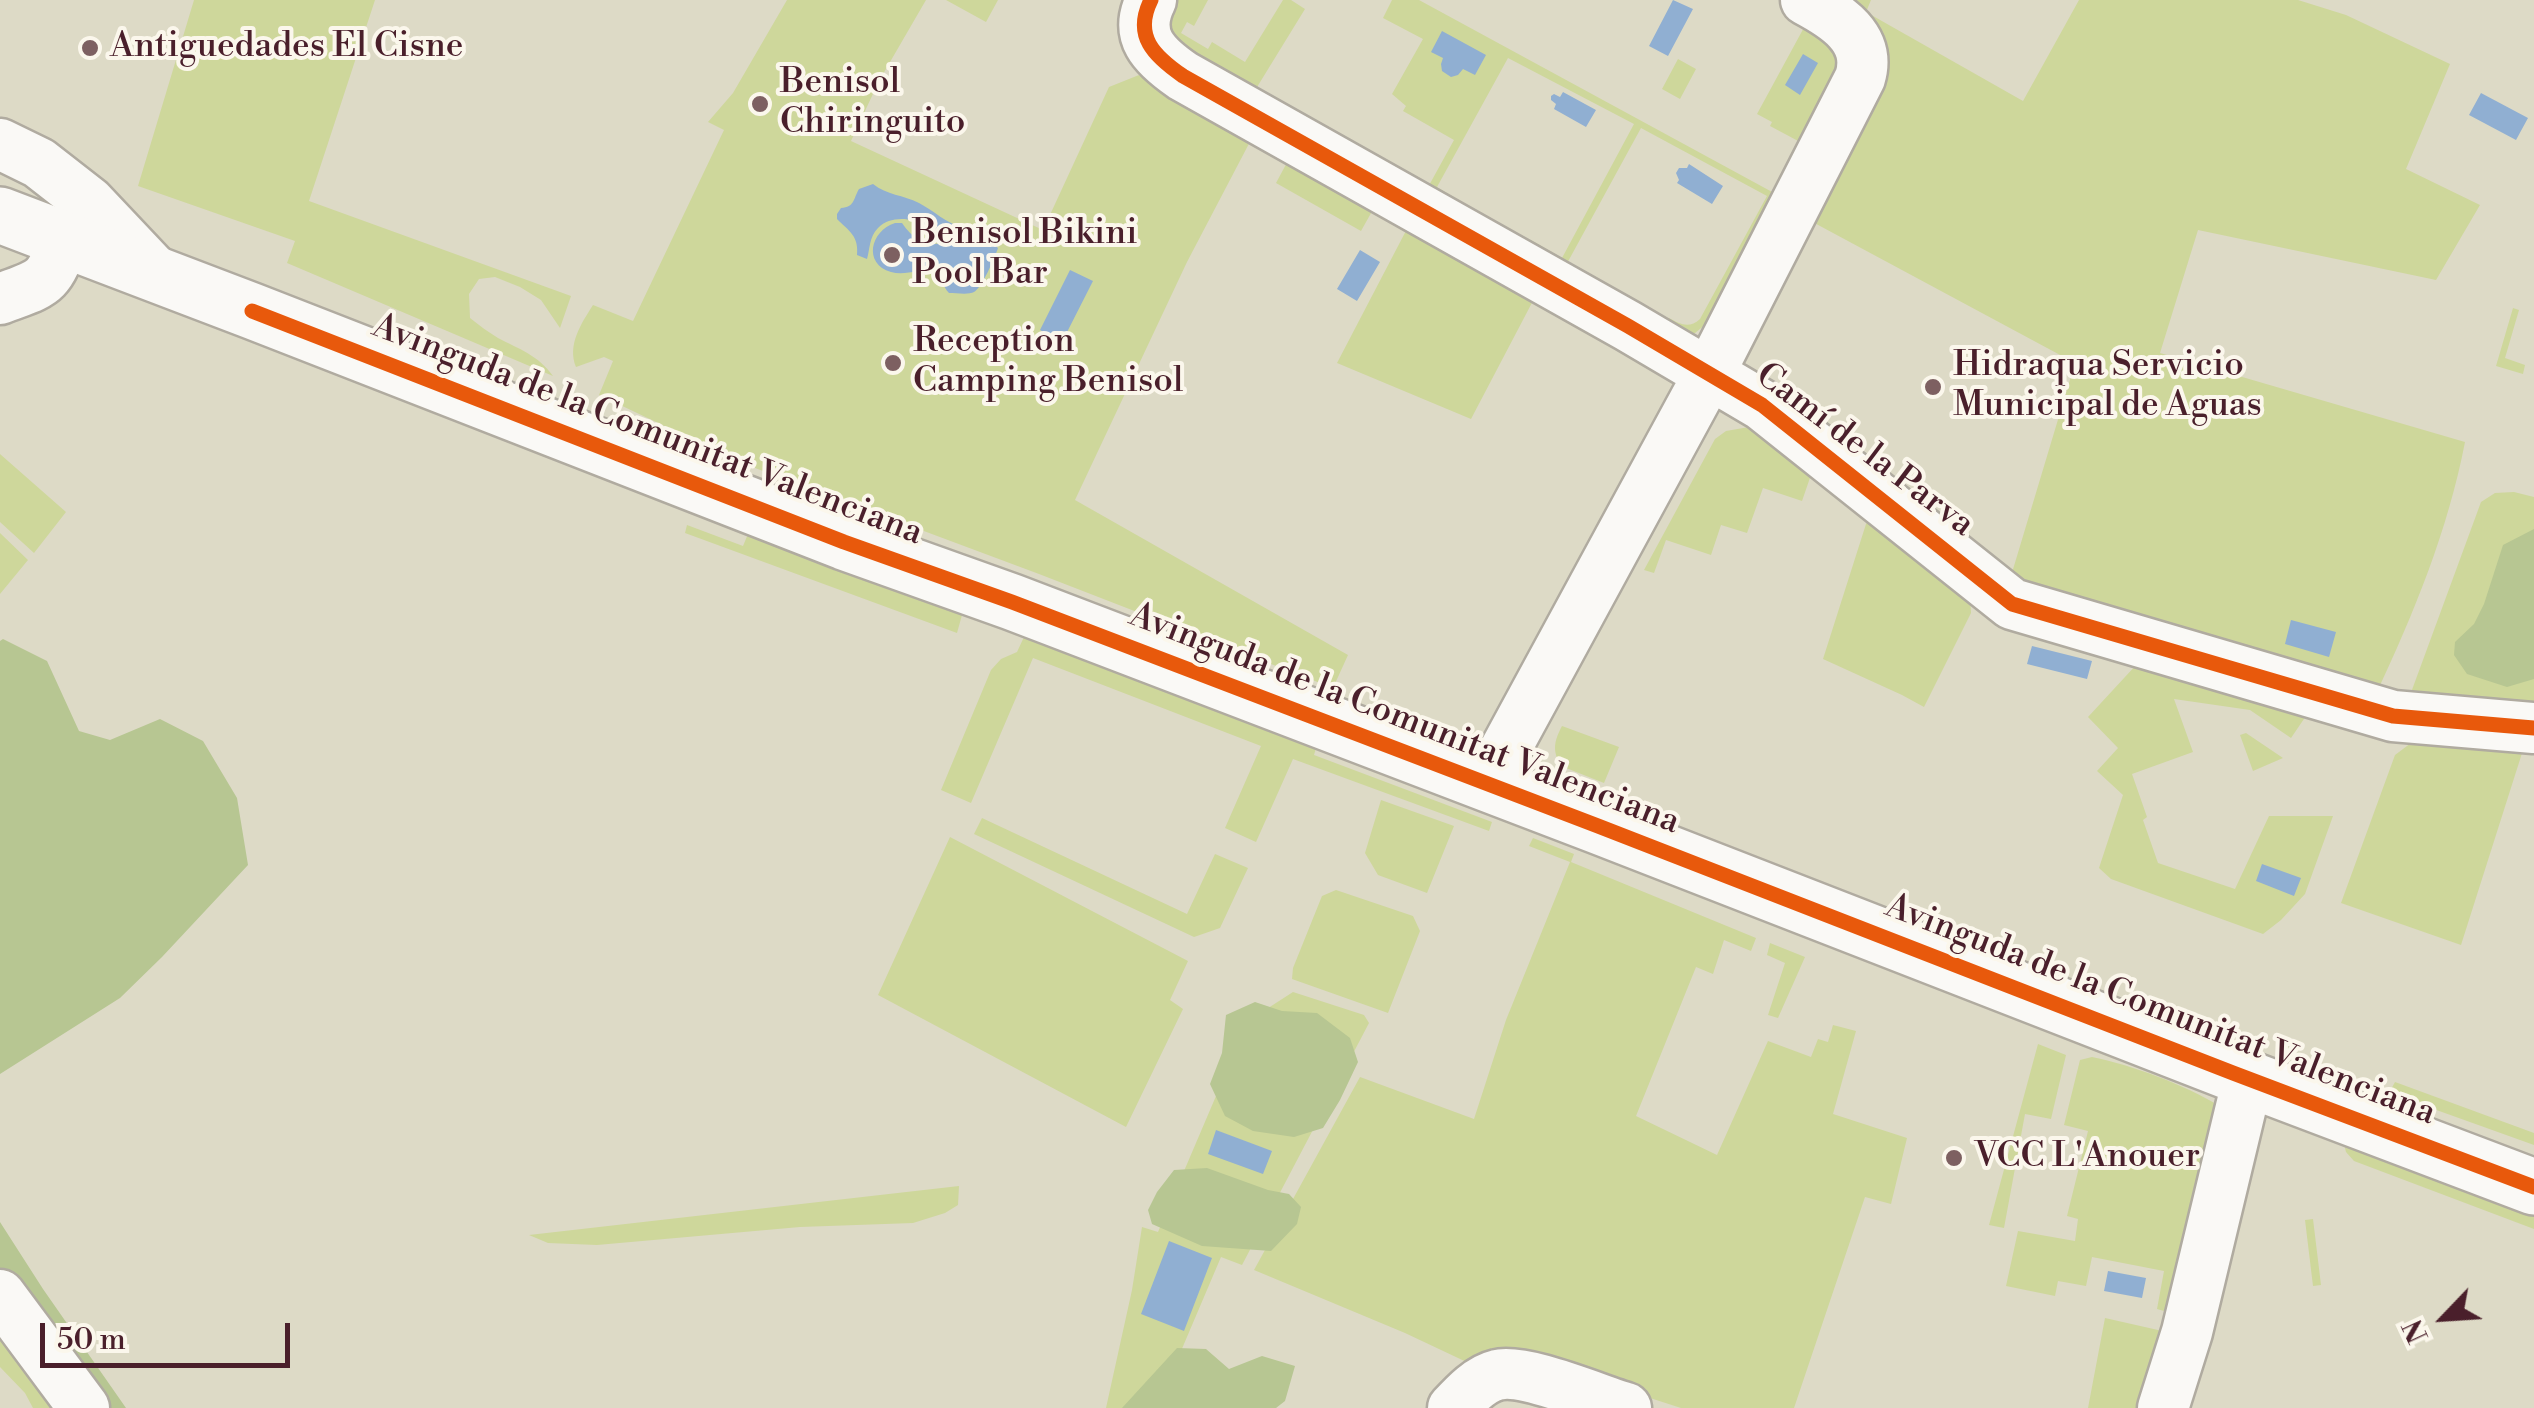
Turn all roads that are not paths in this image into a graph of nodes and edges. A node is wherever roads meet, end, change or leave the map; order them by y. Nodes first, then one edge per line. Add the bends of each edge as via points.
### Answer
1 (1151, 0) edge
2 (1806, 0) edge
3 (0, 144) edge
4 (0, 215) edge
5 (64, 239) junction
6 (157, 274) junction
7 (0, 299) edge
8 (1709, 374) junction
9 (2534, 728) edge
10 (1487, 783) junction
11 (2248, 1078) junction
12 (2534, 1186) edge
13 (0, 1296) edge
14 (84, 1408) edge
15 (1454, 1408) edge
16 (1626, 1408) edge
17 (2163, 1408) edge

1 - 8 street, Camí de la Parva via 1146,38 1183,76
2 - 8 street, Camí de la Parva via 1850,30 1864,65
3 - 6 street via 39,163 88,202
4 - 5 main road, Avinguda de la Comunitat Valenciana
5 - 6 main road, Avinguda de la Comunitat Valenciana
5 - 7 street via 41,284
6 - 10 main road, Avinguda de la Comunitat Valenciana
8 - 9 street, Camí de la Parva via 1762,405 2012,604 2392,716
8 - 10 street, Camí de la Parva
10 - 11 main road, Avinguda de la Comunitat Valenciana
11 - 12 main road, Avinguda de la Comunitat Valenciana
11 - 17 street
13 - 14 street
15 - 16 street via 1496,1375 1519,1374

